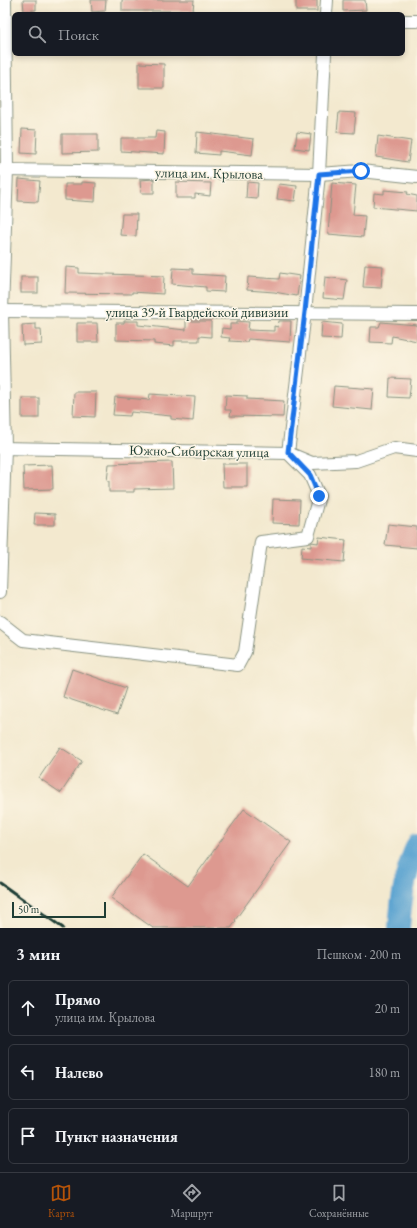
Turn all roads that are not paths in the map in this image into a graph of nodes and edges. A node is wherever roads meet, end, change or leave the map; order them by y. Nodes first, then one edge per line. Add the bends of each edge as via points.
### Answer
1 (5, 0) edge
2 (327, 0) edge
3 (326, 12) edge
4 (405, 21) edge
5 (417, 21) edge
6 (7, 26) edge
7 (324, 56) edge
8 (3, 170) edge
9 (319, 174) junction
10 (417, 177) edge
11 (1, 311) edge
12 (305, 312) junction
13 (417, 314) edge
14 (3, 448) edge
15 (417, 451) edge
16 (288, 452) junction
17 (0, 592) edge
18 (0, 622) edge

1 - 6 street
2 - 3 street
4 - 5 street
6 - 8 street
7 - 9 street
8 - 9 street, улица им. Крылова
8 - 11 street
9 - 10 street, улица им. Крылова via 361,171
9 - 12 street
11 - 12 street, улица 39-й Гвардейской дивизии
11 - 14 street
12 - 13 street, улица 39-й Гвардейской дивизии
12 - 16 street
14 - 16 street, Южно-Сибирская улица
14 - 17 street
15 - 16 street, Южно-Сибирская улица via 394,448 356,462 312,463
16 - 18 street via 310,475 319,496 308,536 261,542 246,652 238,665 23,640

